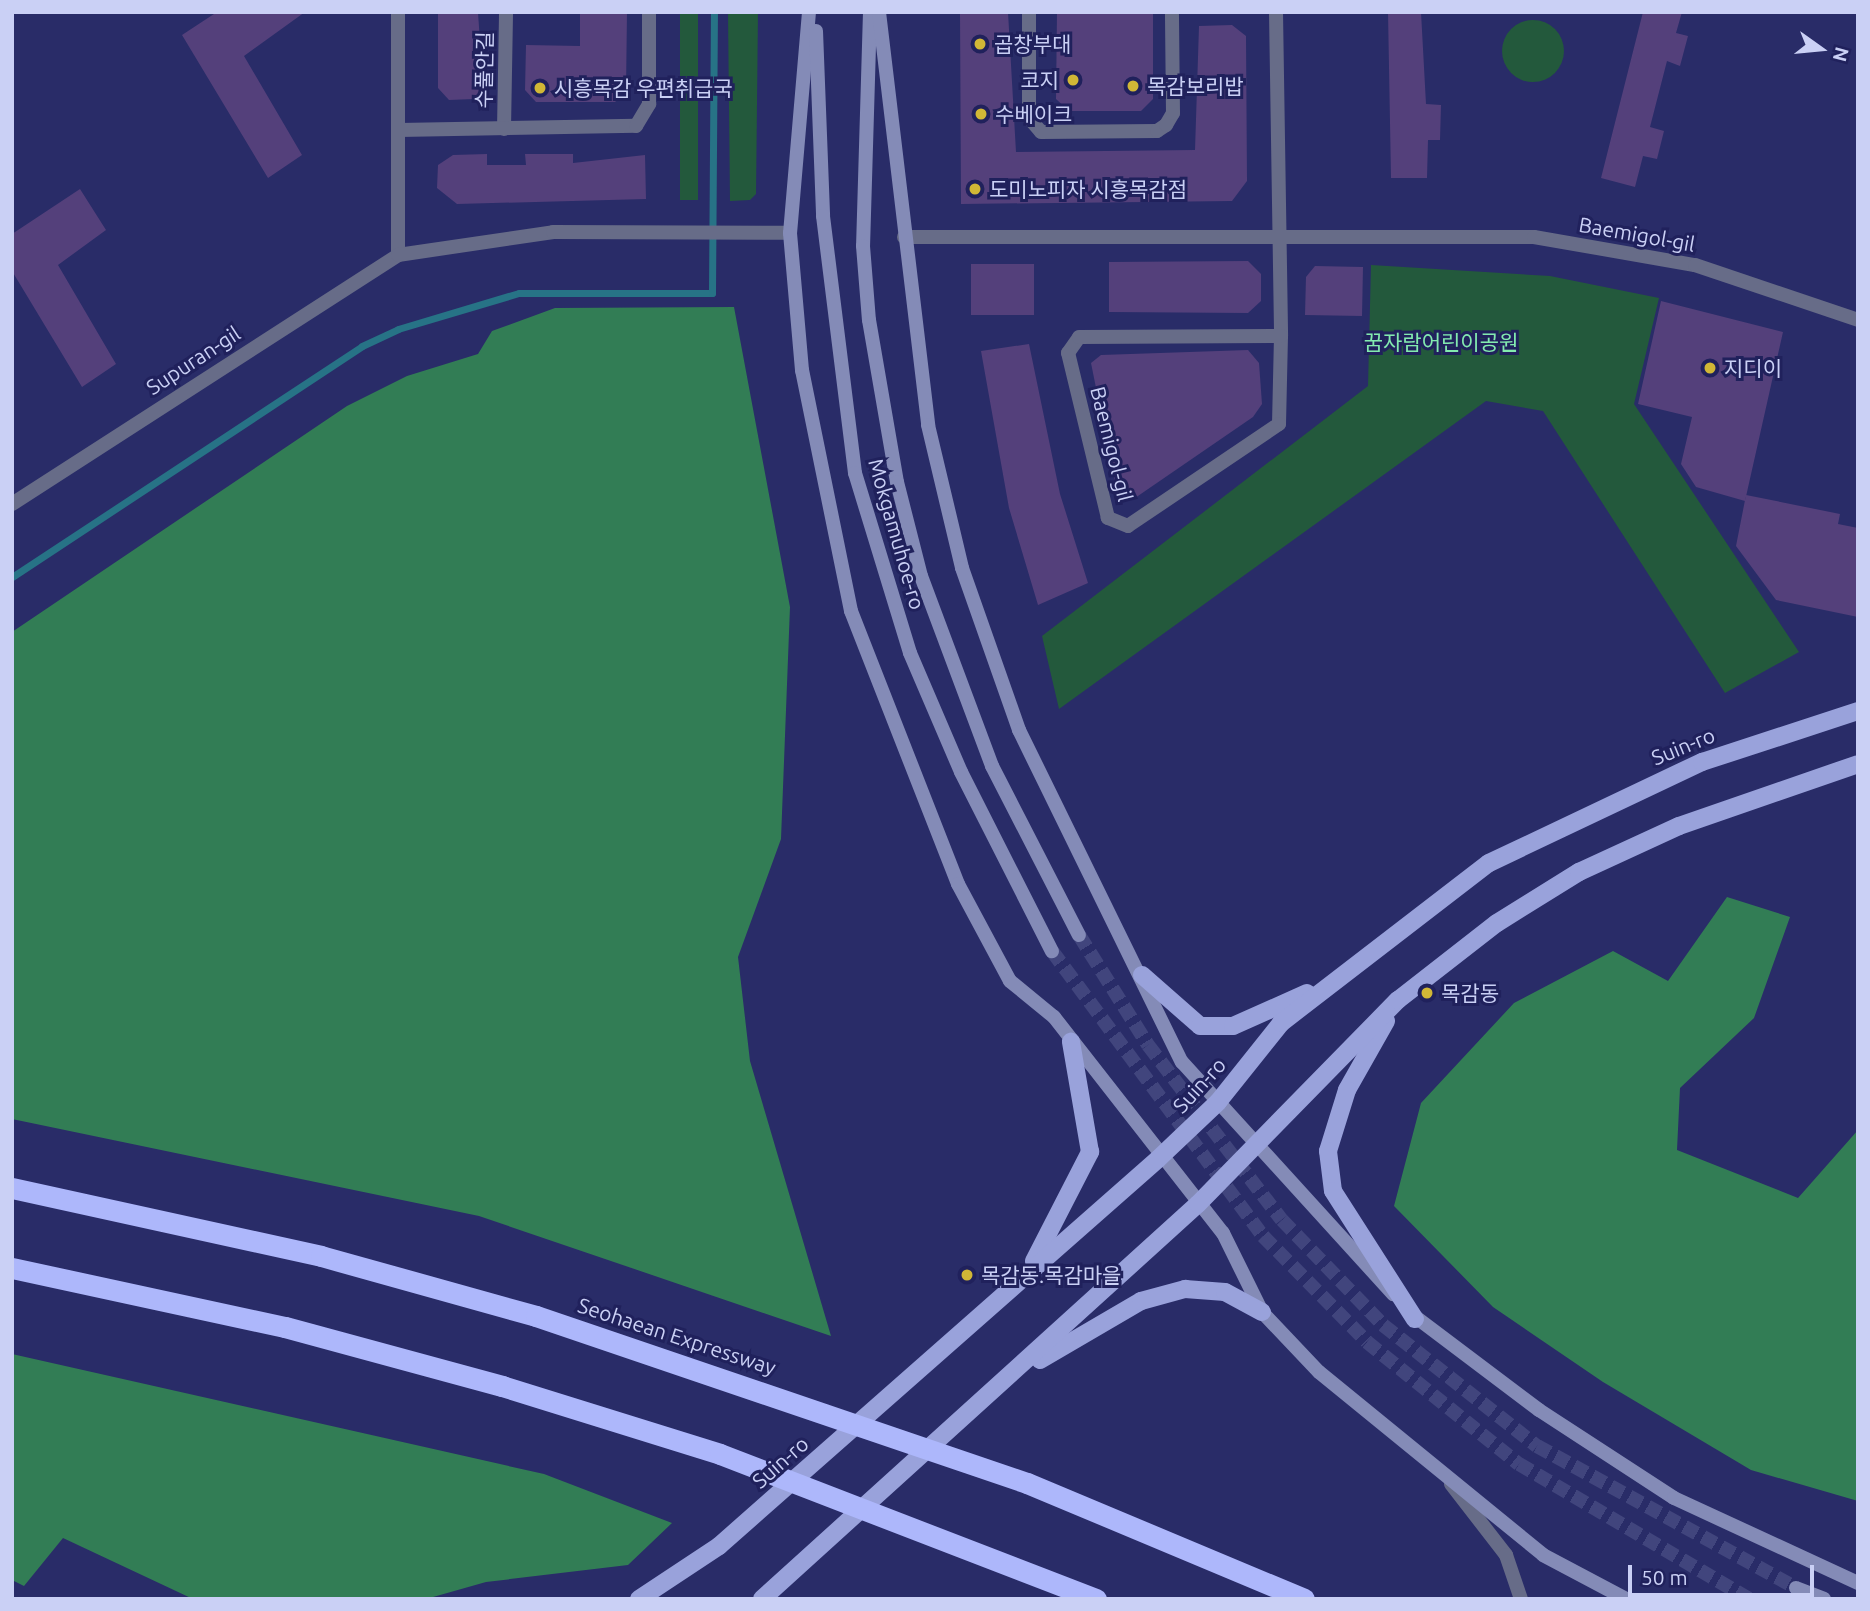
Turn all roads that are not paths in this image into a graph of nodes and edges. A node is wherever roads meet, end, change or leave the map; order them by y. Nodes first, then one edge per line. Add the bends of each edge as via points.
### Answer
1 (398, 12) edge
2 (506, 12) edge
3 (649, 12) edge
4 (809, 12) edge
5 (815, 12) edge
6 (870, 12) edge
7 (879, 12) edge
8 (1029, 12) edge
9 (1172, 12) edge
10 (1276, 12) edge
11 (504, 129) junction
12 (399, 131) junction
13 (790, 233) junction
14 (1275, 234) junction
15 (904, 237) junction
16 (398, 255) junction
17 (1858, 320) edge
18 (1281, 336) junction
19 (12, 504) edge
20 (1858, 711) edge
21 (1858, 764) edge
22 (1079, 935) tunnel mouth
23 (1052, 951) tunnel mouth
24 (1142, 975) junction
25 (1330, 983) junction
26 (1398, 1000) junction
27 (1071, 1042) junction
28 (1218, 1102) junction
29 (1257, 1145) junction
30 (1158, 1159) junction
31 (12, 1188) edge
32 (1198, 1204) junction
33 (12, 1268) edge
34 (1027, 1275) junction
35 (1262, 1312) junction
36 (1415, 1319) junction
37 (1010, 1377) junction
38 (1446, 1477) junction
39 (1858, 1583) edge
40 (1796, 1588) tunnel mouth
41 (639, 1599) edge
42 (762, 1599) edge
43 (1096, 1599) edge
44 (1304, 1599) edge
45 (1521, 1599) edge
46 (1626, 1599) edge
47 (1824, 1599) edge

1 - 12 street
2 - 11 street, 수풀안길
3 - 11 street via 649,104 636,126
4 - 13 main road
5 - 23 main road, Mokgamuhoe-ro via 823,216 855,473 910,653 961,772
6 - 22 main road, Mokgamuhoe-ro via 863,246 869,320 897,482 921,576 992,766
7 - 15 main road
8 - 9 street via 1029,118 1041,132 1157,131 1166,125 1172,113
10 - 14 street
11 - 12 street
12 - 16 street
13 - 16 street, Supuran-gil via 553,232
13 - 27 main road via 802,370 855,623 958,884 1010,981 1054,1017
14 - 15 street, Baemigol-gil
14 - 17 street, Baemigol-gil via 1534,237 1695,265
14 - 18 street, Baemigol-gil
15 - 24 main road via 928,425 962,569 1020,730
16 - 19 street, Supuran-gil
18 - 18 street, Baemigol-gil via 1279,424 1128,526 1108,518 1068,354 1079,337
20 - 25 main road, Suin-ro via 1702,762 1489,863
21 - 26 main road via 1679,825 1579,872 1497,923
24 - 25 main road via 1200,1026 1233,1026
24 - 28 main road via 1182,1062
25 - 28 main road, Suin-ro via 1281,1023
26 - 29 main road
26 - 36 main road via 1347,1090 1328,1151 1333,1191
27 - 30 main road
27 - 34 main road via 1090,1152
28 - 29 main road
28 - 30 main road, Suin-ro
29 - 32 main road
29 - 36 main road
30 - 32 main road
30 - 34 main road, Suin-ro
31 - 44 highway, Seohaean Expressway via 321,1256 750,1384 1027,1483
32 - 35 main road via 1223,1233
32 - 37 main road
33 - 43 highway via 285,1327 720,1454 984,1551
34 - 41 main road, Suin-ro via 719,1546
35 - 37 main road via 1225,1292 1185,1289 1141,1301
35 - 38 main road via 1319,1372
36 - 39 main road via 1674,1498
37 - 42 main road
38 - 45 street via 1506,1555
38 - 46 main road via 1543,1555
40 - 47 main road

